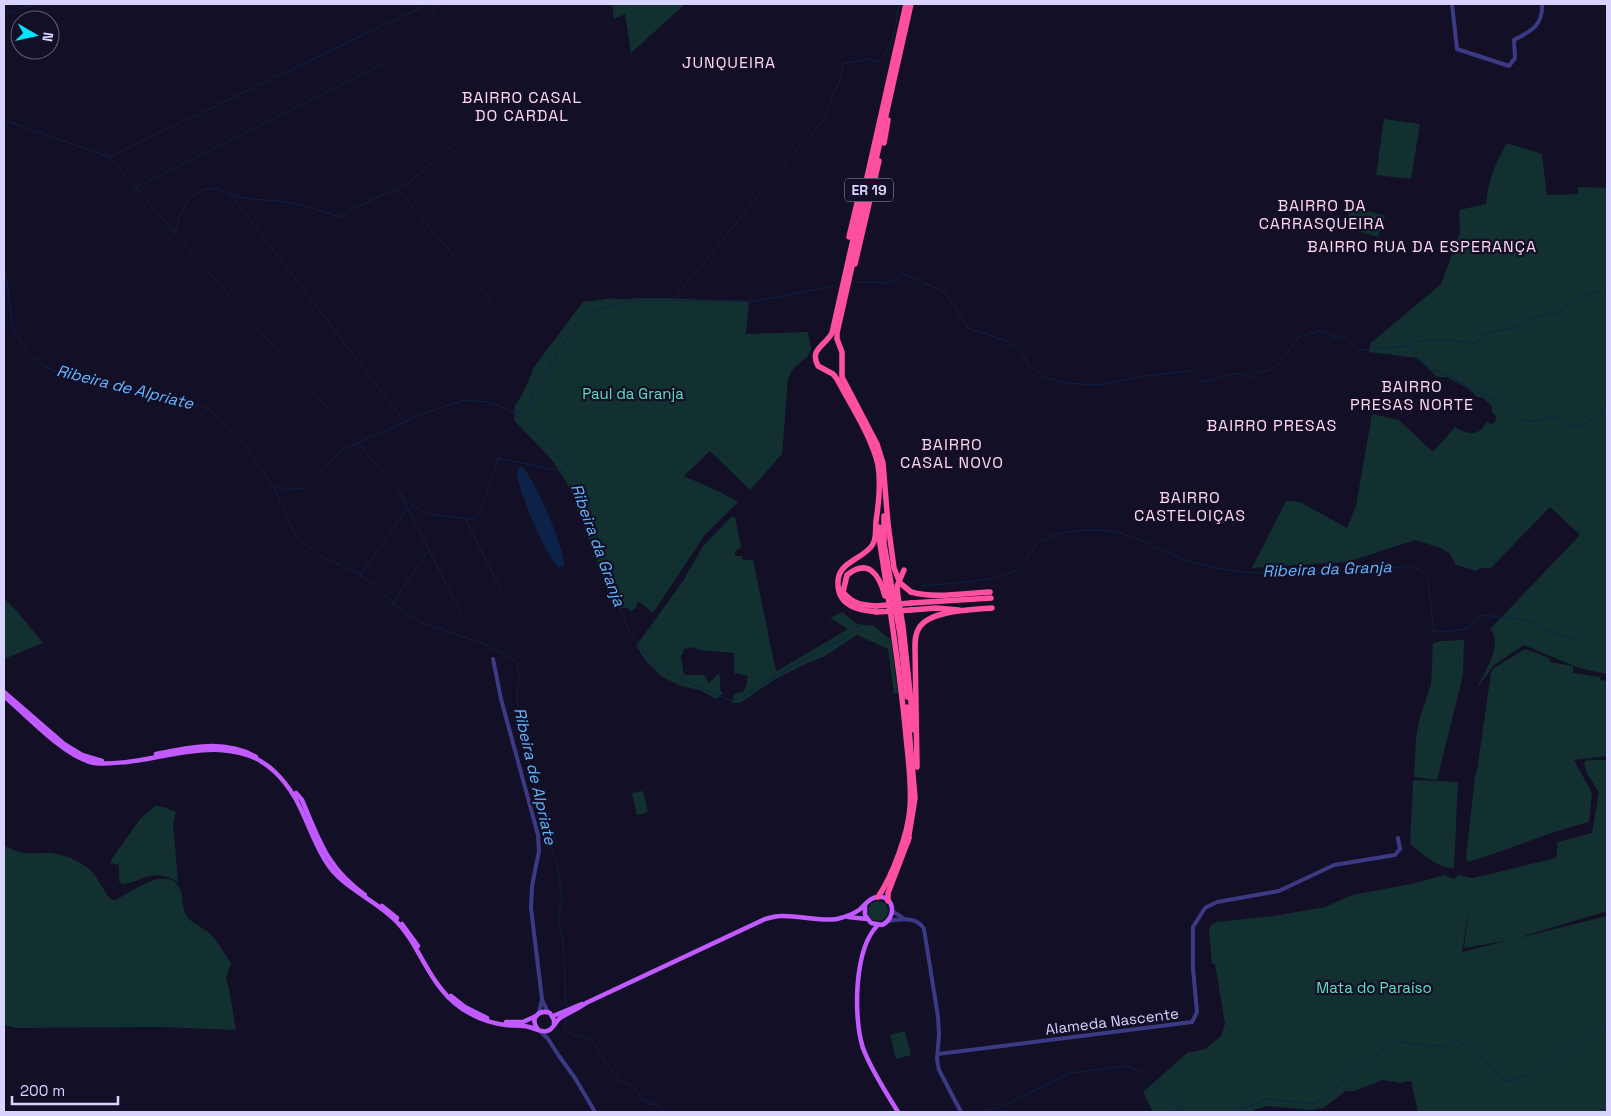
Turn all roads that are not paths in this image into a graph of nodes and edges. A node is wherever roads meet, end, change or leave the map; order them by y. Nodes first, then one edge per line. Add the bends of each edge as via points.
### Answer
1 (906, 4) edge
2 (911, 4) edge
3 (1452, 4) edge
4 (1542, 4) edge
5 (824, 342) junction
6 (840, 347) junction
7 (842, 363) junction
8 (828, 370) junction
9 (885, 474) junction
10 (878, 510) junction
11 (904, 570) dead end
12 (992, 608) dead end
13 (876, 609) junction
14 (964, 611) junction
15 (893, 624) junction
16 (494, 659) dead end
17 (4, 694) edge
18 (917, 770) junction
19 (1398, 838) dead end
20 (908, 841) junction
21 (878, 896) junction
22 (888, 901) junction
23 (865, 906) junction
24 (892, 911) junction
25 (846, 917) junction
26 (904, 919) junction
27 (868, 920) junction
28 (888, 921) junction
29 (878, 925) junction
30 (869, 936) junction
31 (542, 999) junction
32 (586, 1003) junction
33 (548, 1012) junction
34 (537, 1014) junction
35 (552, 1016) junction
36 (506, 1024) junction
37 (552, 1027) junction
38 (538, 1029) junction
39 (551, 1043) junction
40 (938, 1054) junction
41 (595, 1112) edge
42 (898, 1112) edge
43 (961, 1112) edge

1 - 5 highway via 886,73 837,295 832,333
2 - 6 highway via 858,256 836,333
3 - 4 street via 1457,49 1509,66 1515,58 1514,40 1530,32 1540,21
5 - 6 highway
5 - 8 highway via 816,350 815,361 822,369
6 - 7 highway
7 - 8 highway
7 - 9 highway via 842,377 877,444
8 - 10 highway via 837,379 872,446 878,464
9 - 13 highway, bridge via 894,568 900,583 911,592 922,595 991,595
9 - 20 highway via 884,544 900,634 914,778 915,798
10 - 13 highway via 873,544 848,563 838,578 844,601 853,608
10 - 15 highway
11 - 18 highway via 897,586 904,626
12 - 14 highway
13 - 14 highway, bridge
13 - 15 highway via 856,604 843,592 847,575 854,569 866,568 875,573 885,593
14 - 18 highway via 926,620 916,637
15 - 21 highway via 903,697 910,809 904,840
16 - 31 street via 501,699 538,835 539,851 531,908
17 - 36 main road via 64,744 82,755 108,762 213,746 250,754 272,766 302,800 336,870 404,925 450,995 475,1013
18 - 20 highway via 915,816
19 - 40 street, Alameda Nascente via 1400,849 1395,856 1334,866 1279,891 1217,902 1205,908 1192,927 1197,1012 1192,1022
20 - 22 highway via 888,893
21 - 22 main road
21 - 23 main road
22 - 24 main road
23 - 25 main road
23 - 27 main road via 864,915
24 - 26 street
24 - 28 main road
25 - 27 main road
25 - 32 main road via 827,920 780,916 765,919
26 - 28 street
26 - 40 street via 915,920 924,929 938,1017
27 - 29 main road
27 - 30 main road
28 - 29 main road
29 - 30 main road
30 - 42 main road via 858,977 859,1028 871,1065
31 - 33 street
31 - 34 street
32 - 35 main road
32 - 37 main road
33 - 34 main road
33 - 35 main road
34 - 36 main road via 523,1022
34 - 38 main road via 534,1022
35 - 37 main road
36 - 38 main road
37 - 38 main road via 547,1031
37 - 39 street
38 - 39 street
39 - 41 street
40 - 43 street via 939,1070

